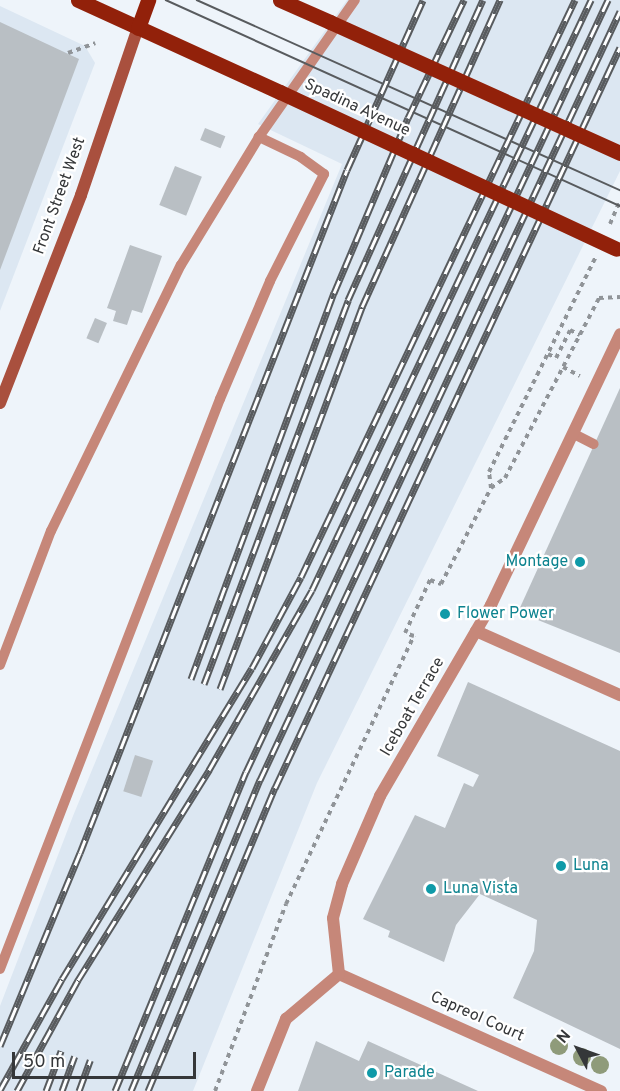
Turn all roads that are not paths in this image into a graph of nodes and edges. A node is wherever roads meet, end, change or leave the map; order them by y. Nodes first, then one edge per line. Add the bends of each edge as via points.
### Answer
1 (78, 0) edge
2 (148, 0) edge
3 (280, 0) edge
4 (355, 0) edge
5 (138, 28) junction
6 (259, 137) junction
7 (620, 153) edge
8 (618, 250) edge
9 (620, 334) edge
10 (0, 403) edge
11 (574, 434) junction
12 (594, 444) dead end
13 (476, 631) junction
14 (0, 665) edge
15 (620, 694) edge
16 (0, 969) edge
17 (339, 974) junction
18 (257, 1091) edge
19 (601, 1091) edge

1 - 5 main road, Spadina Avenue
2 - 5 main road, Front Street West
3 - 7 main road, bridge
4 - 6 lane
5 - 8 main road, Spadina Avenue, bridge
5 - 10 main road, Front Street West via 81,195
6 - 14 lane via 181,265 101,423 51,531
6 - 16 lane via 302,157 324,174 270,281 220,399
9 - 11 street, Iceboat Terrace
11 - 12 lane
11 - 13 street, Iceboat Terrace
13 - 15 street
13 - 17 street, Iceboat Terrace via 380,796 342,884 333,918
17 - 18 street via 286,1020
17 - 19 street, Capreol Court

